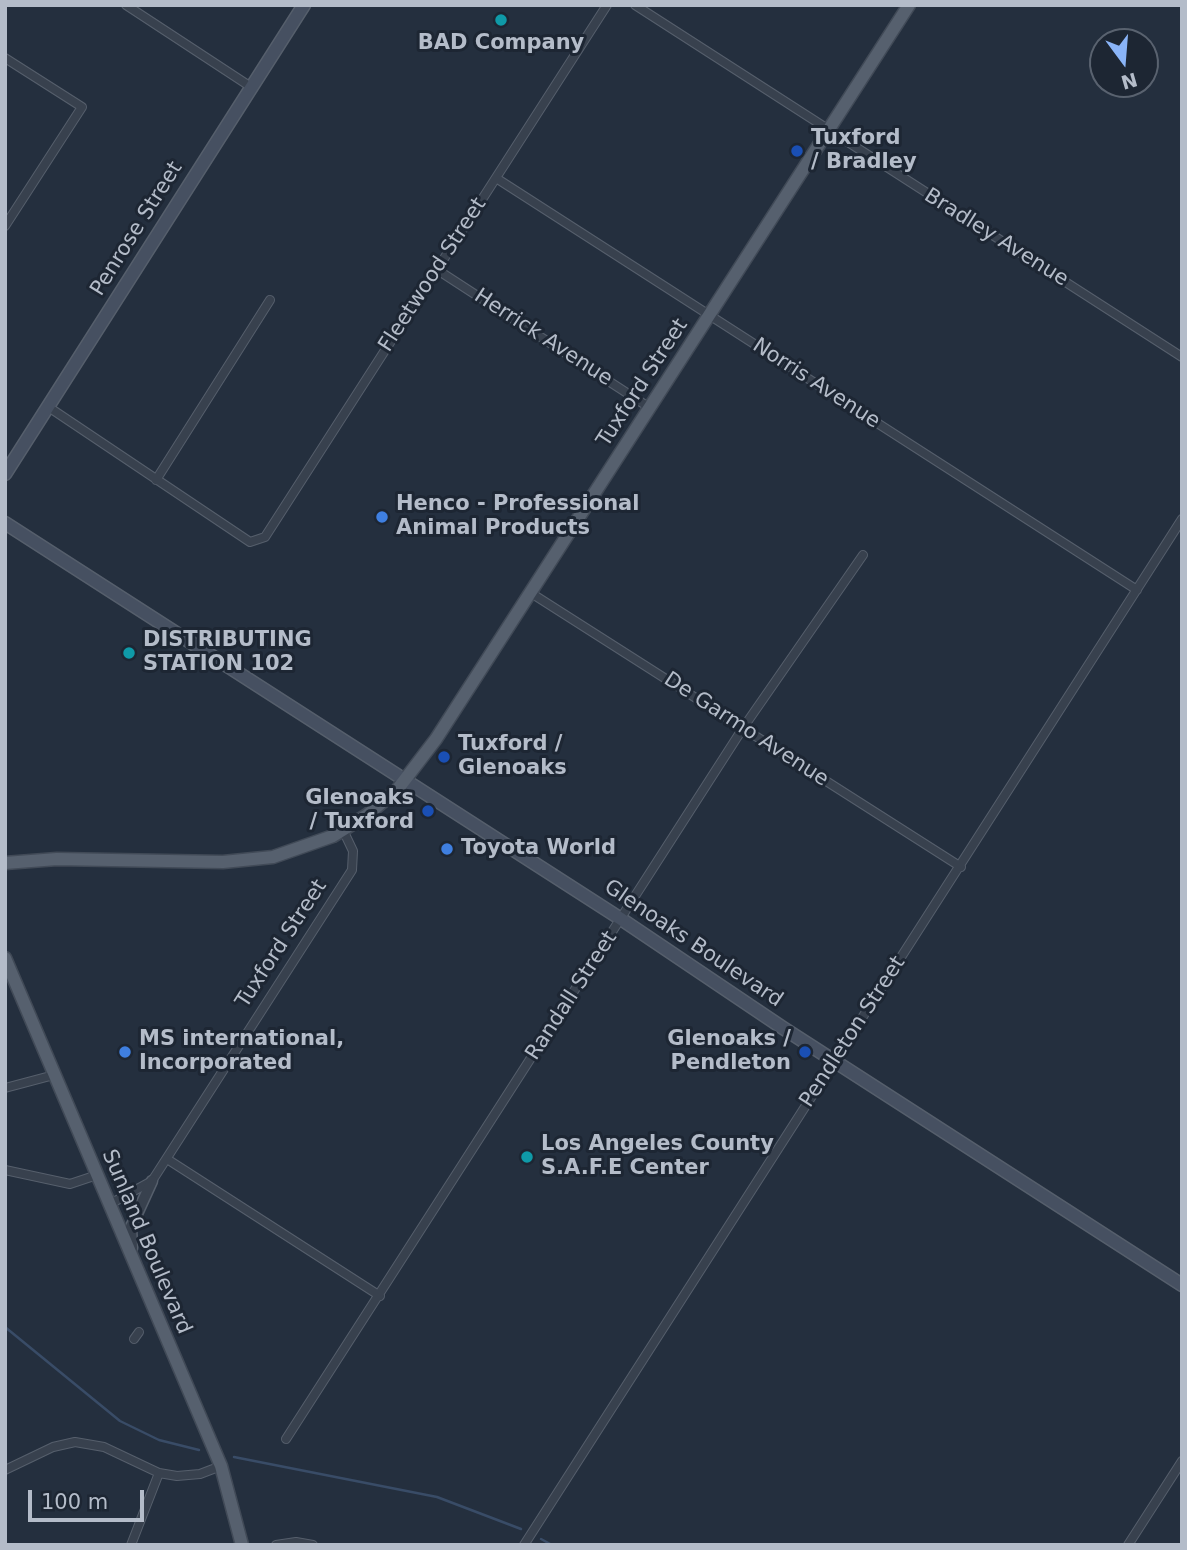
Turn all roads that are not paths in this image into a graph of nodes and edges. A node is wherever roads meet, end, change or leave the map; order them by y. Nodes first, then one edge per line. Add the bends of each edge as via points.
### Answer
1 (126, 5) edge
2 (304, 5) edge
3 (607, 5) edge
4 (635, 5) edge
5 (909, 5) edge
6 (5, 58) edge
7 (251, 87) junction
8 (829, 133) junction
9 (496, 178) junction
10 (5, 226) edge
11 (436, 269) junction
12 (270, 300) dead end
13 (710, 315) junction
14 (1182, 357) edge
15 (47, 406) junction
16 (650, 408) junction
17 (5, 474) edge
18 (156, 480) junction
19 (1182, 519) edge
20 (5, 523) edge
21 (863, 555) dead end
22 (1137, 590) junction
23 (531, 593) junction
24 (743, 728) junction
25 (406, 780) junction
26 (343, 830) junction
27 (5, 863) edge
28 (961, 867) junction
29 (621, 919) junction
30 (5, 958) edge
31 (834, 1060) junction
32 (54, 1075) junction
33 (5, 1088) edge
34 (166, 1159) junction
35 (5, 1170) edge
36 (97, 1175) junction
37 (152, 1181) junction
38 (110, 1204) junction
39 (138, 1272) junction
40 (1182, 1285) edge
41 (380, 1296) junction
42 (286, 1439) dead end
43 (1182, 1461) edge
44 (221, 1466) junction
45 (5, 1470) edge
46 (159, 1473) junction
47 (131, 1545) edge
48 (242, 1545) edge
49 (276, 1545) edge
50 (313, 1545) edge
51 (524, 1545) edge
52 (1128, 1545) edge

1 - 7 street
2 - 7 main road, Penrose Street
3 - 9 street, Fleetwood Street
4 - 8 street, Bradley Avenue
5 - 8 main road, Tuxford Street
6 - 10 street via 82,107
7 - 15 main road, Penrose Street
8 - 13 main road, Tuxford Street
8 - 14 street, Bradley Avenue
9 - 11 street, Fleetwood Street
9 - 13 street, Norris Avenue
11 - 16 street, Herrick Avenue
11 - 18 street, Fleetwood Street via 265,537 250,542
12 - 18 street
13 - 16 main road, Tuxford Street
13 - 22 street, Norris Avenue
15 - 17 main road, Penrose Street
15 - 18 street
16 - 23 main road, Tuxford Street
19 - 22 street, Pendleton Street
20 - 25 main road, Glenoaks Boulevard
21 - 24 street, Randall Street
22 - 28 street, Pendleton Street
23 - 24 street, De Garmo Avenue
23 - 25 main road, Tuxford Street
24 - 28 street, De Garmo Avenue
24 - 29 street, Randall Street
25 - 26 main road, Tuxford Street
25 - 29 main road, Glenoaks Boulevard
26 - 27 main road, Tuxford Street via 304,848 245,861 57,859
26 - 34 street, Tuxford Street via 353,851 352,870
28 - 31 street, Pendleton Street
29 - 31 main road, Glenoaks Boulevard
29 - 41 street, Randall Street
30 - 32 main road, Sunland Boulevard
31 - 40 main road, Glenoaks Boulevard
31 - 51 street, Pendleton Street
32 - 33 street
32 - 36 main road, Sunland Boulevard
34 - 37 street, Tuxford Street
34 - 41 street
35 - 36 street via 69,1184
36 - 38 main road, Sunland Boulevard
37 - 38 street, Tuxford Street
37 - 39 street, Tuxford Street via 131,1227
38 - 39 main road, Sunland Boulevard
39 - 44 main road, Sunland Boulevard
41 - 42 street, Randall Street
43 - 52 street
44 - 46 street via 200,1474
44 - 48 main road, Sunland Boulevard
45 - 46 street via 60,1444 83,1442
46 - 47 street
49 - 50 street

